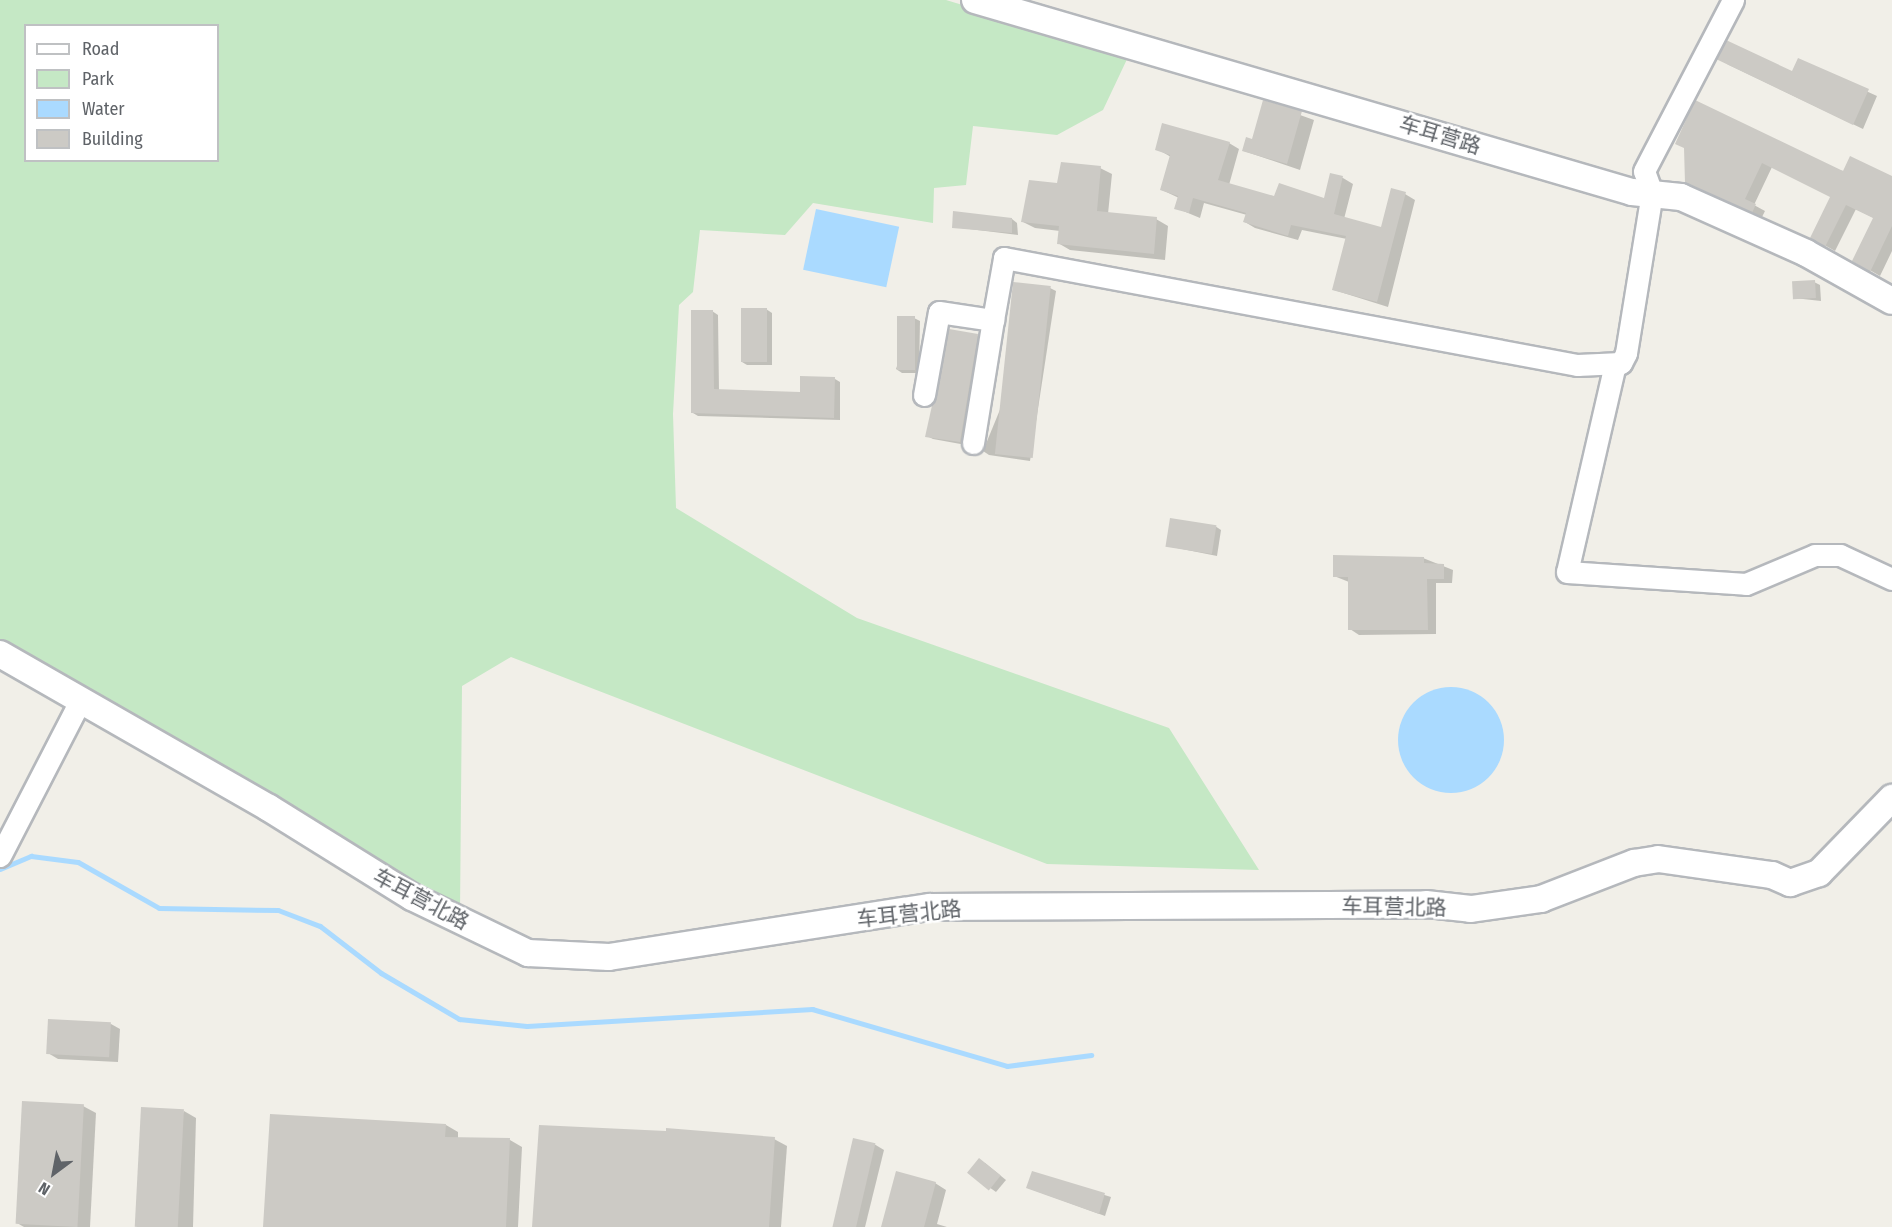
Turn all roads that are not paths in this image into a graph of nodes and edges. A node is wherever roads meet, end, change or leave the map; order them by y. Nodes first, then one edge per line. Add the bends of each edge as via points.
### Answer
1 (975, 0) edge
2 (1733, 0) edge
3 (1652, 193) junction
4 (1892, 302) edge
5 (993, 321) junction
6 (1615, 364) junction
7 (924, 395) dead end
8 (973, 444) dead end
9 (1892, 579) edge
10 (0, 654) edge
11 (80, 701) junction
12 (1892, 798) edge
13 (0, 856) edge

1 - 3 street, 车耳营路 via 1632,192
2 - 3 street via 1644,171
3 - 4 street, 车耳营路 via 1681,197 1806,253
3 - 6 street via 1626,354 1621,363
5 - 6 street via 1004,258 1577,365
5 - 7 street via 939,312
5 - 8 street
6 - 9 street via 1568,572 1746,584 1807,558 1840,555
10 - 11 street, 车耳营北路
11 - 12 street, 车耳营北路 via 269,808 412,897 528,953 609,957 930,907 1115,909 1426,904 1471,909 1541,899 1634,863 1658,859 1772,875 1790,883 1819,873
11 - 13 street

